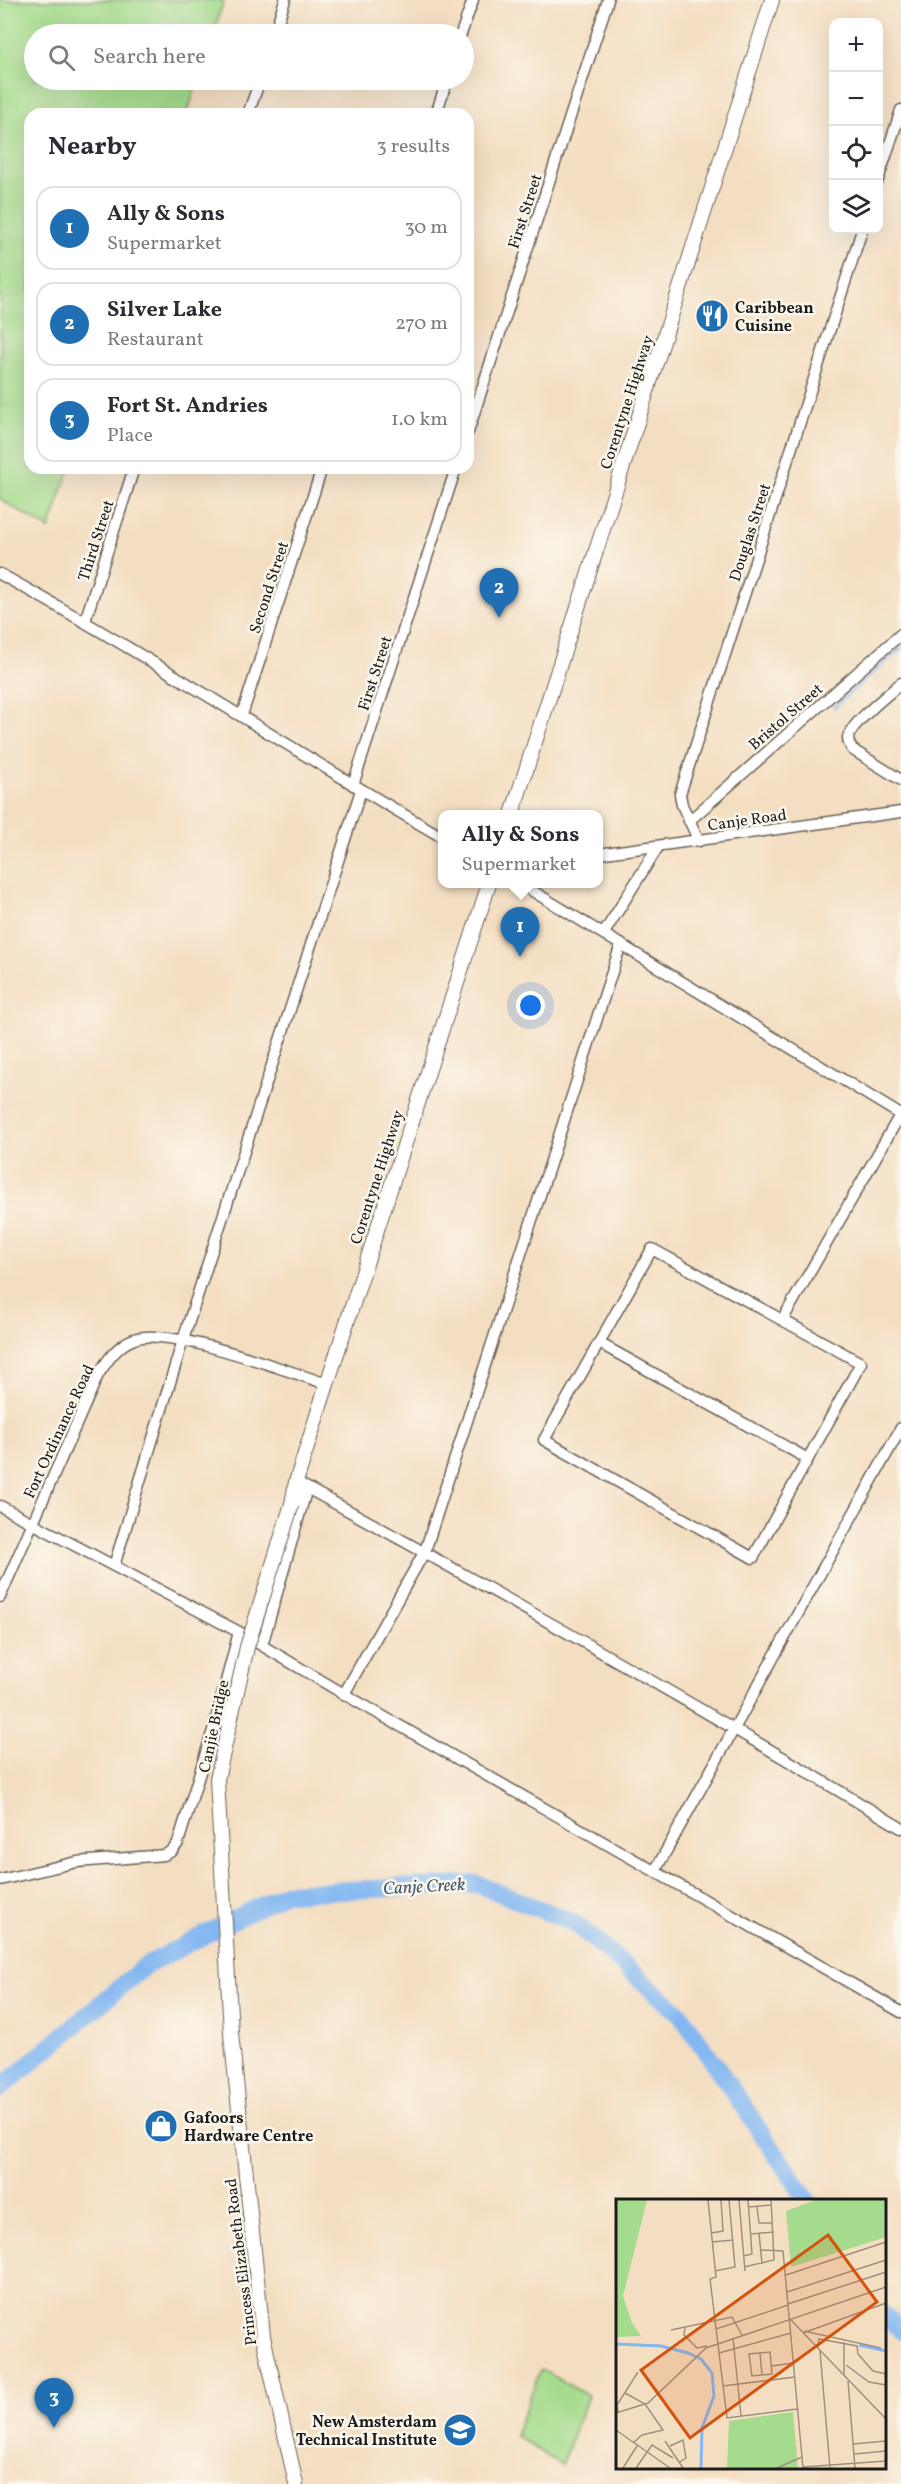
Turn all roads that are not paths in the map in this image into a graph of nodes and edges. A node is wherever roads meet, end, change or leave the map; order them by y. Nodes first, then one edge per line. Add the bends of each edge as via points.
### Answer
1 (285, 0) edge
2 (472, 0) edge
3 (608, 0) edge
4 (772, 0) edge
5 (277, 24) edge
6 (464, 24) edge
7 (257, 90) edge
8 (444, 90) edge
9 (251, 108) edge
10 (438, 108) edge
11 (901, 110) edge
12 (883, 167) edge
13 (861, 234) edge
14 (474, 413) edge
15 (132, 474) edge
16 (320, 474) edge
17 (454, 474) edge
18 (0, 574) edge
19 (85, 621) junction
20 (901, 634) edge
21 (901, 683) edge
22 (242, 715) junction
23 (901, 780) edge
24 (357, 788) junction
25 (513, 810) edge
26 (901, 812) edge
27 (689, 821) junction
28 (438, 835) edge
29 (699, 841) junction
30 (658, 847) junction
31 (603, 853) edge
32 (488, 888) edge
33 (528, 888) edge
34 (604, 933) junction
35 (621, 944) junction
36 (900, 1115) edge
37 (783, 1319) junction
38 (183, 1340) junction
39 (599, 1343) junction
40 (327, 1384) junction
41 (901, 1428) edge
42 (808, 1459) junction
43 (302, 1485) junction
44 (0, 1506) edge
45 (32, 1524) junction
46 (425, 1551) junction
47 (114, 1566) junction
48 (0, 1597) edge
49 (239, 1632) junction
50 (262, 1645) junction
51 (344, 1694) junction
52 (735, 1727) junction
53 (901, 1828) edge
54 (655, 1871) junction
55 (0, 1880) edge
56 (901, 2012) edge
57 (231, 2033) joint
58 (296, 2484) edge

1 - 5 street
2 - 6 street
3 - 14 street, First Street
4 - 25 main road, Corentyne Highway
7 - 9 street
8 - 10 street
11 - 12 street
13 - 27 street, Douglas Street via 680,794
15 - 19 street, Third Street
16 - 22 street, Second Street
17 - 24 street, First Street
18 - 19 street
19 - 22 street
20 - 27 street, Bristol Street
21 - 23 street via 848,735 854,750
22 - 24 street
24 - 28 street
24 - 38 street, First Street
26 - 29 street, Canje Road
27 - 29 street, Douglas Street
29 - 30 street, Canje Road
30 - 31 street, Canje Road
30 - 34 street
32 - 40 main road, Corentyne Highway
33 - 34 street
34 - 35 street
35 - 36 street
35 - 46 street
36 - 37 street
37 - 39 street via 652,1249
37 - 42 street via 861,1363
38 - 40 street, Fort Ordinance Road
38 - 45 street, Fort Ordinance Road via 158,1336 134,1339 112,1354 98,1375
38 - 47 street, First Street
39 - 42 street
39 - 42 street via 544,1440 753,1558
40 - 43 main road, Corentyne Highway
41 - 52 street
43 - 46 street
43 - 50 street
43 - 57 main road, Canjie Bridge, bridge via 292,1504 247,1647 217,1779
44 - 45 street
45 - 47 street
45 - 48 street, Fort Ordinance Road
46 - 51 street
46 - 52 street
47 - 49 street
49 - 50 street
49 - 55 street via 214,1727 178,1843 172,1851 164,1855 77,1862
50 - 51 street
51 - 54 street
52 - 53 street
52 - 54 street
54 - 56 street
57 - 58 main road, Princess Elizabeth Road via 263,2336

